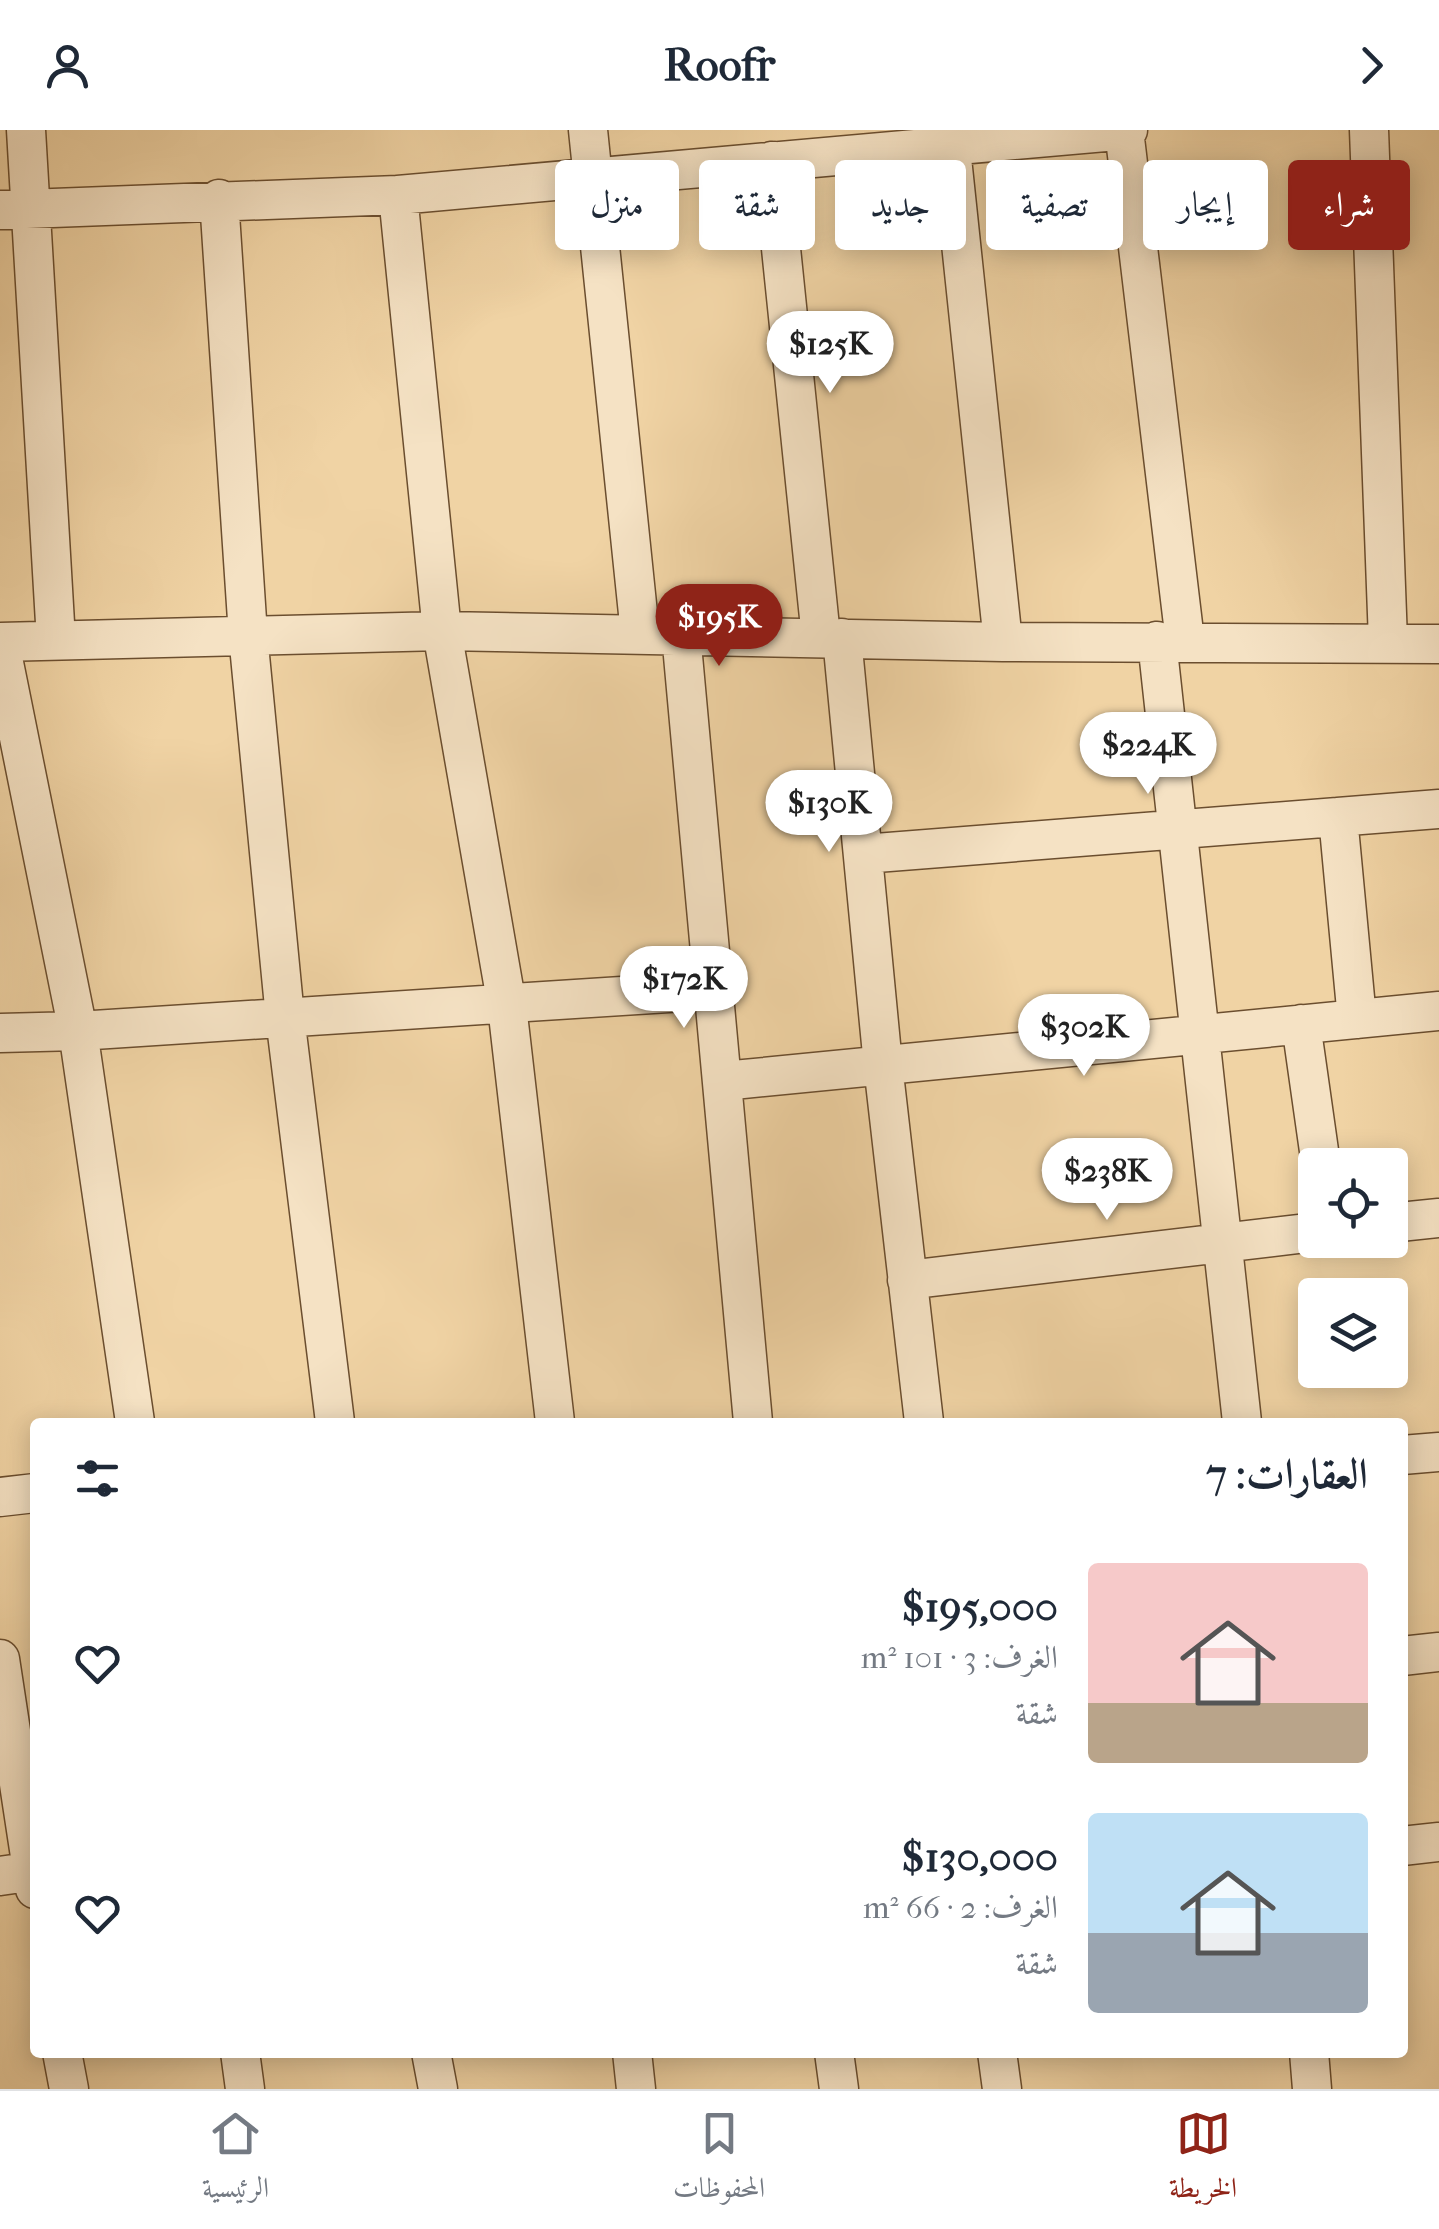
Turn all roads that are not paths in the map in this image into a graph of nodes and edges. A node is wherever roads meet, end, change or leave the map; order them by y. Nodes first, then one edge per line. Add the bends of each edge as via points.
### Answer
1 (26, 130) edge
2 (588, 130) edge
3 (1126, 130) edge
4 (1369, 130) edge
5 (950, 138) edge
6 (591, 160) edge
7 (780, 160) edge
8 (555, 180) edge
9 (398, 194) junction
10 (219, 200) junction
11 (16, 209) edge
12 (600, 250) edge
13 (783, 250) edge
14 (442, 631) junction
15 (640, 633) junction
16 (681, 634) junction
17 (248, 635) junction
18 (832, 638) junction
19 (56, 640) junction
20 (1388, 641) junction
21 (1002, 642) junction
22 (1171, 642) junction
23 (0, 643) edge
24 (1439, 644) edge
25 (1439, 809) edge
26 (1338, 816) junction
27 (1176, 828) junction
28 (863, 854) junction
29 (714, 990) junction
30 (508, 1006) junction
31 (1439, 1012) edge
32 (285, 1017) junction
33 (1357, 1019) junction
34 (1301, 1024) junction
35 (78, 1032) junction
36 (0, 1033) edge
37 (1198, 1034) junction
38 (883, 1065) junction
39 (723, 1081) junction
40 (1319, 1148) edge
41 (1439, 1218) edge
42 (1408, 1221) edge
43 (1298, 1234) edge
44 (1222, 1243) junction
45 (908, 1280) junction
46 (134, 1418) edge
47 (335, 1418) edge
48 (555, 1418) edge
49 (753, 1418) edge
50 (924, 1418) edge
51 (1242, 1418) edge
52 (1439, 1452) edge
53 (1408, 1455) edge
54 (30, 1493) edge
55 (0, 1496) edge
56 (1439, 1652) edge
57 (1408, 1655) edge
58 (0, 1659) edge
59 (1439, 1842) edge
60 (1408, 1845) edge
61 (26, 1877) edge
62 (63, 2058) edge
63 (241, 2058) edge
64 (432, 2058) edge
65 (633, 2058) edge
66 (835, 2058) edge
67 (998, 2058) edge
68 (1309, 2058) edge
69 (68, 2089) edge
70 (245, 2089) edge
71 (438, 2089) edge
72 (636, 2089) edge
73 (839, 2089) edge
74 (1002, 2089) edge
75 (1312, 2089) edge

1 - 11 street
2 - 6 street
3 - 5 street
3 - 22 street
4 - 20 street
5 - 7 street
5 - 21 street
8 - 9 street
9 - 10 street
9 - 14 street
10 - 11 street
10 - 17 street
11 - 19 street
12 - 15 street
13 - 18 street
14 - 15 street
14 - 17 street
14 - 30 street
15 - 16 street
16 - 18 street
16 - 29 street
17 - 19 street
17 - 32 street
18 - 21 street
18 - 28 street
19 - 23 street
20 - 22 street
20 - 24 street
21 - 22 street
22 - 27 street
23 - 35 street
25 - 26 street
26 - 27 street
26 - 33 street
27 - 28 street
27 - 37 street
28 - 38 street
29 - 30 street
29 - 39 street
30 - 32 street
30 - 48 street
31 - 33 street
32 - 35 street
32 - 47 street
33 - 34 street
34 - 37 street
34 - 40 street
35 - 36 street
35 - 46 street
37 - 38 street
37 - 44 street
38 - 39 street
38 - 45 street
39 - 49 street
41 - 42 street
43 - 44 street
44 - 45 street
44 - 51 street
45 - 50 street
52 - 53 street
54 - 55 street
56 - 57 street
58 - 61 street
59 - 60 street
62 - 69 street
63 - 70 street
64 - 71 street
65 - 72 street
66 - 73 street
67 - 74 street
68 - 75 street

